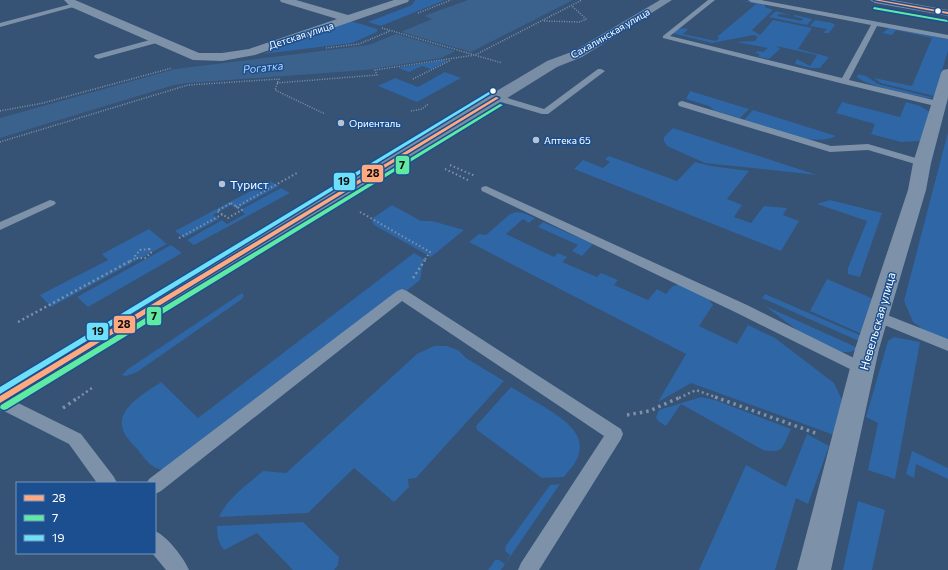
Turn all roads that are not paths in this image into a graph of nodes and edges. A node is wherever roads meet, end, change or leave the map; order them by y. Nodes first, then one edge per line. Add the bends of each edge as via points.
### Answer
1 (286, 0) edge
2 (404, 0) edge
3 (647, 0) edge
4 (668, 0) edge
5 (712, 0) edge
6 (751, 0) edge
7 (875, 0) edge
8 (72, 2) edge
9 (948, 13) edge
10 (349, 19) junction
11 (875, 24) junction
12 (0, 25) edge
13 (594, 31) dead end
14 (948, 37) edge
15 (157, 40) junction
16 (568, 46) dead end
17 (98, 58) dead end
18 (552, 64) junction
19 (601, 71) dead end
20 (948, 73) edge
21 (844, 82) junction
22 (497, 98) junction
23 (682, 104) dead end
24 (941, 109) edge
25 (922, 163) junction
26 (486, 189) road end
27 (50, 203) dead end
28 (0, 226) edge
29 (877, 316) junction
30 (948, 345) edge
31 (863, 369) junction
32 (0, 401) edge
33 (107, 482) edge
34 (156, 484) edge
35 (156, 542) edge
36 (180, 570) edge
37 (528, 570) edge
38 (814, 570) edge

1 - 10 street
2 - 10 street, Детская улица
3 - 13 main road, Сахалинская улица
4 - 18 main road, Сахалинская улица via 578,54
5 - 21 lane via 665,37
6 - 11 lane
7 - 9 main road
8 - 12 lane
8 - 15 street
10 - 15 street, Детская улица via 250,52 222,57 197,58
11 - 14 lane
11 - 21 lane
15 - 17 lane
16 - 18 main road, Сахалинская улица via 561,50
18 - 22 main road, Сахалинская улица
19 - 22 lane via 545,112
20 - 24 street, Невельская улица
21 - 24 lane
22 - 32 main road, Сахалинская улица
23 - 25 lane via 830,149 868,147
24 - 25 street, Невельская улица
25 - 29 street, Невельская улица via 917,190
26 - 31 lane via 742,309
27 - 28 lane
29 - 30 lane
29 - 31 street, Невельская улица
31 - 38 street, Невельская улица
32 - 33 lane via 75,439
34 - 37 lane via 402,294 615,434
35 - 36 lane

